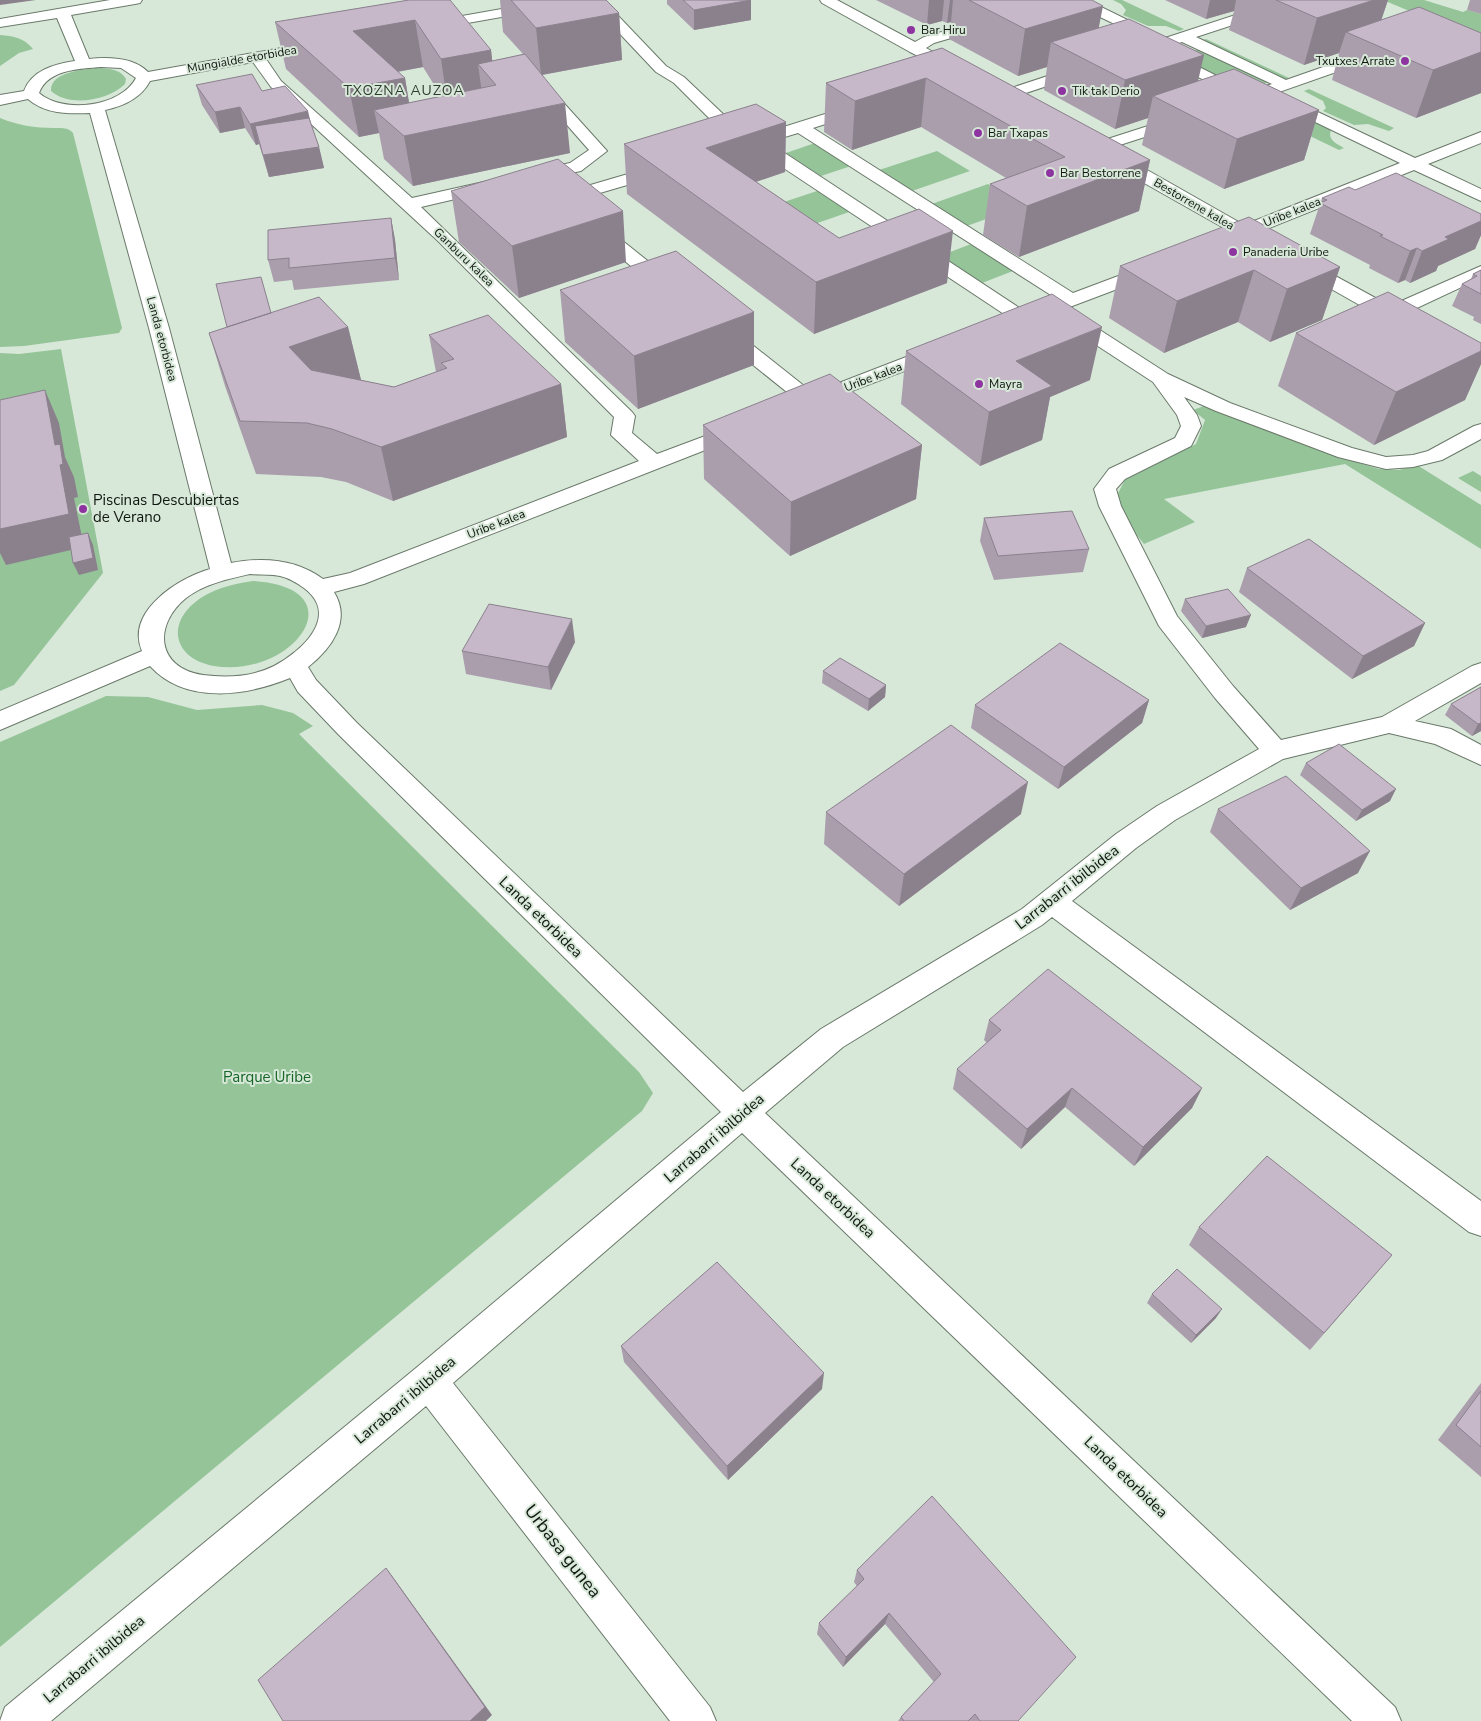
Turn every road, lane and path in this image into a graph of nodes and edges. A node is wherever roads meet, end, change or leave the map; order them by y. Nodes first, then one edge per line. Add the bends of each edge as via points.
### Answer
1 (135, 0) edge
2 (576, 0) edge
3 (595, 0) edge
4 (827, 0) edge
5 (1076, 0) edge
6 (1295, 0) edge
7 (62, 12) junction
8 (1004, 18) edge
9 (0, 23) edge
10 (411, 29) edge
11 (1183, 37) junction
12 (333, 42) edge
13 (1164, 43) junction
14 (1149, 48) junction
15 (916, 49) junction
16 (1381, 51) edge
17 (256, 56) junction
18 (1123, 56) edge
19 (84, 63) junction
20 (1096, 65) edge
21 (144, 77) junction
22 (946, 80) edge
23 (1285, 85) junction
24 (986, 87) edge
25 (546, 92) edge
26 (31, 94) junction
27 (1258, 95) junction
28 (1002, 96) junction
29 (0, 100) edge
30 (873, 104) edge
31 (1019, 105) edge
32 (1224, 106) edge
33 (96, 107) junction
34 (1196, 115) edge
35 (712, 124) edge
36 (800, 127) junction
37 (1481, 137) edge
38 (1078, 139) edge
39 (755, 140) junction
40 (737, 146) edge
41 (1095, 148) junction
42 (681, 163) edge
43 (1412, 164) junction
44 (1481, 196) edge
45 (559, 200) junction
46 (409, 204) junction
47 (542, 205) edge
48 (1243, 232) junction
49 (1267, 245) edge
50 (1212, 246) edge
51 (1289, 258) edge
52 (1170, 263) edge
53 (1481, 271) edge
54 (681, 297) edge
55 (1062, 303) junction
56 (1389, 314) junction
57 (1023, 318) junction
58 (712, 322) edge
59 (1005, 325) edge
60 (1414, 328) edge
61 (958, 343) edge
62 (1160, 378) junction
63 (810, 401) junction
64 (792, 409) edge
65 (755, 423) edge
66 (1481, 430) edge
67 (654, 463) junction
68 (222, 572) junction
69 (320, 588) junction
70 (154, 655) junction
71 (294, 666) junction
72 (1481, 672) edge
73 (0, 721) edge
74 (1389, 724) junction
75 (1276, 751) junction
76 (1481, 756) edge
77 (1051, 902) junction
78 (744, 1114) junction
79 (1481, 1221) edge
80 (428, 1381) junction
81 (19, 1721) edge
82 (696, 1721) edge
83 (1381, 1721) edge

1 - 7 street
2 - 10 street
3 - 35 street via 661,69 679,80 716,117
4 - 15 street
5 - 13 street
6 - 11 street
7 - 9 street
7 - 19 street
8 - 15 street via 929,40
11 - 13 street
11 - 23 street
12 - 17 street, Mungialde etorbidea
13 - 14 street
14 - 18 street
14 - 27 street
15 - 22 street via 967,77
16 - 23 street
17 - 21 street, Mungialde etorbidea
17 - 46 street, Ganburu kalea via 276,84
19 - 21 street via 130,66
19 - 26 street via 39,79
20 - 28 street
21 - 33 street via 143,84 127,98
23 - 27 street
24 - 28 street
25 - 46 street via 599,151 575,167
26 - 29 street
26 - 33 street via 35,101 60,109
27 - 32 street
27 - 43 street
28 - 31 street
30 - 36 street
33 - 68 street, Landa etorbidea via 159,328
34 - 41 street
36 - 39 street
36 - 55 street
37 - 43 street, Uribe kalea
38 - 41 street, Bestorrene kalea
39 - 40 street
39 - 57 street
41 - 48 street, Bestorrene kalea
42 - 45 street
43 - 44 street
43 - 48 street, Uribe kalea
45 - 47 street
45 - 54 street
46 - 67 street, Ganburu kalea via 453,234 625,416 621,435
48 - 49 street, Bestorrene kalea
48 - 50 street, Uribe kalea
51 - 56 street
52 - 55 street
53 - 56 street
55 - 57 street
55 - 62 street
56 - 60 street
57 - 59 street
58 - 63 street
61 - 63 street, Uribe kalea
62 - 66 street via 1223,407 1345,453 1386,463 1435,456
62 - 75 street via 1187,415 1191,426 1184,442 1117,474 1105,489 1110,506 1167,620
63 - 64 street, Uribe kalea
65 - 67 street, Uribe kalea
67 - 69 street, Uribe kalea via 356,579
68 - 69 street via 250,567 278,568 302,576
68 - 70 street via 199,580 163,607 153,623 150,639
69 - 71 street via 329,602 330,618 325,635 313,651
70 - 71 street via 166,670 186,680 211,686 269,678
70 - 73 street
71 - 78 street, Landa etorbidea via 307,686 348,729
72 - 74 street, Larrabarri ibilbidea
74 - 75 street, Larrabarri ibilbidea
74 - 76 street via 1442,736
75 - 77 street, Larrabarri ibilbidea via 1166,813
77 - 78 street, Larrabarri ibilbidea via 1032,917 832,1038
77 - 79 street
78 - 80 street, Larrabarri ibilbidea
78 - 83 street, Landa etorbidea
80 - 81 street, Larrabarri ibilbidea
80 - 82 street, Urbasa gunea

